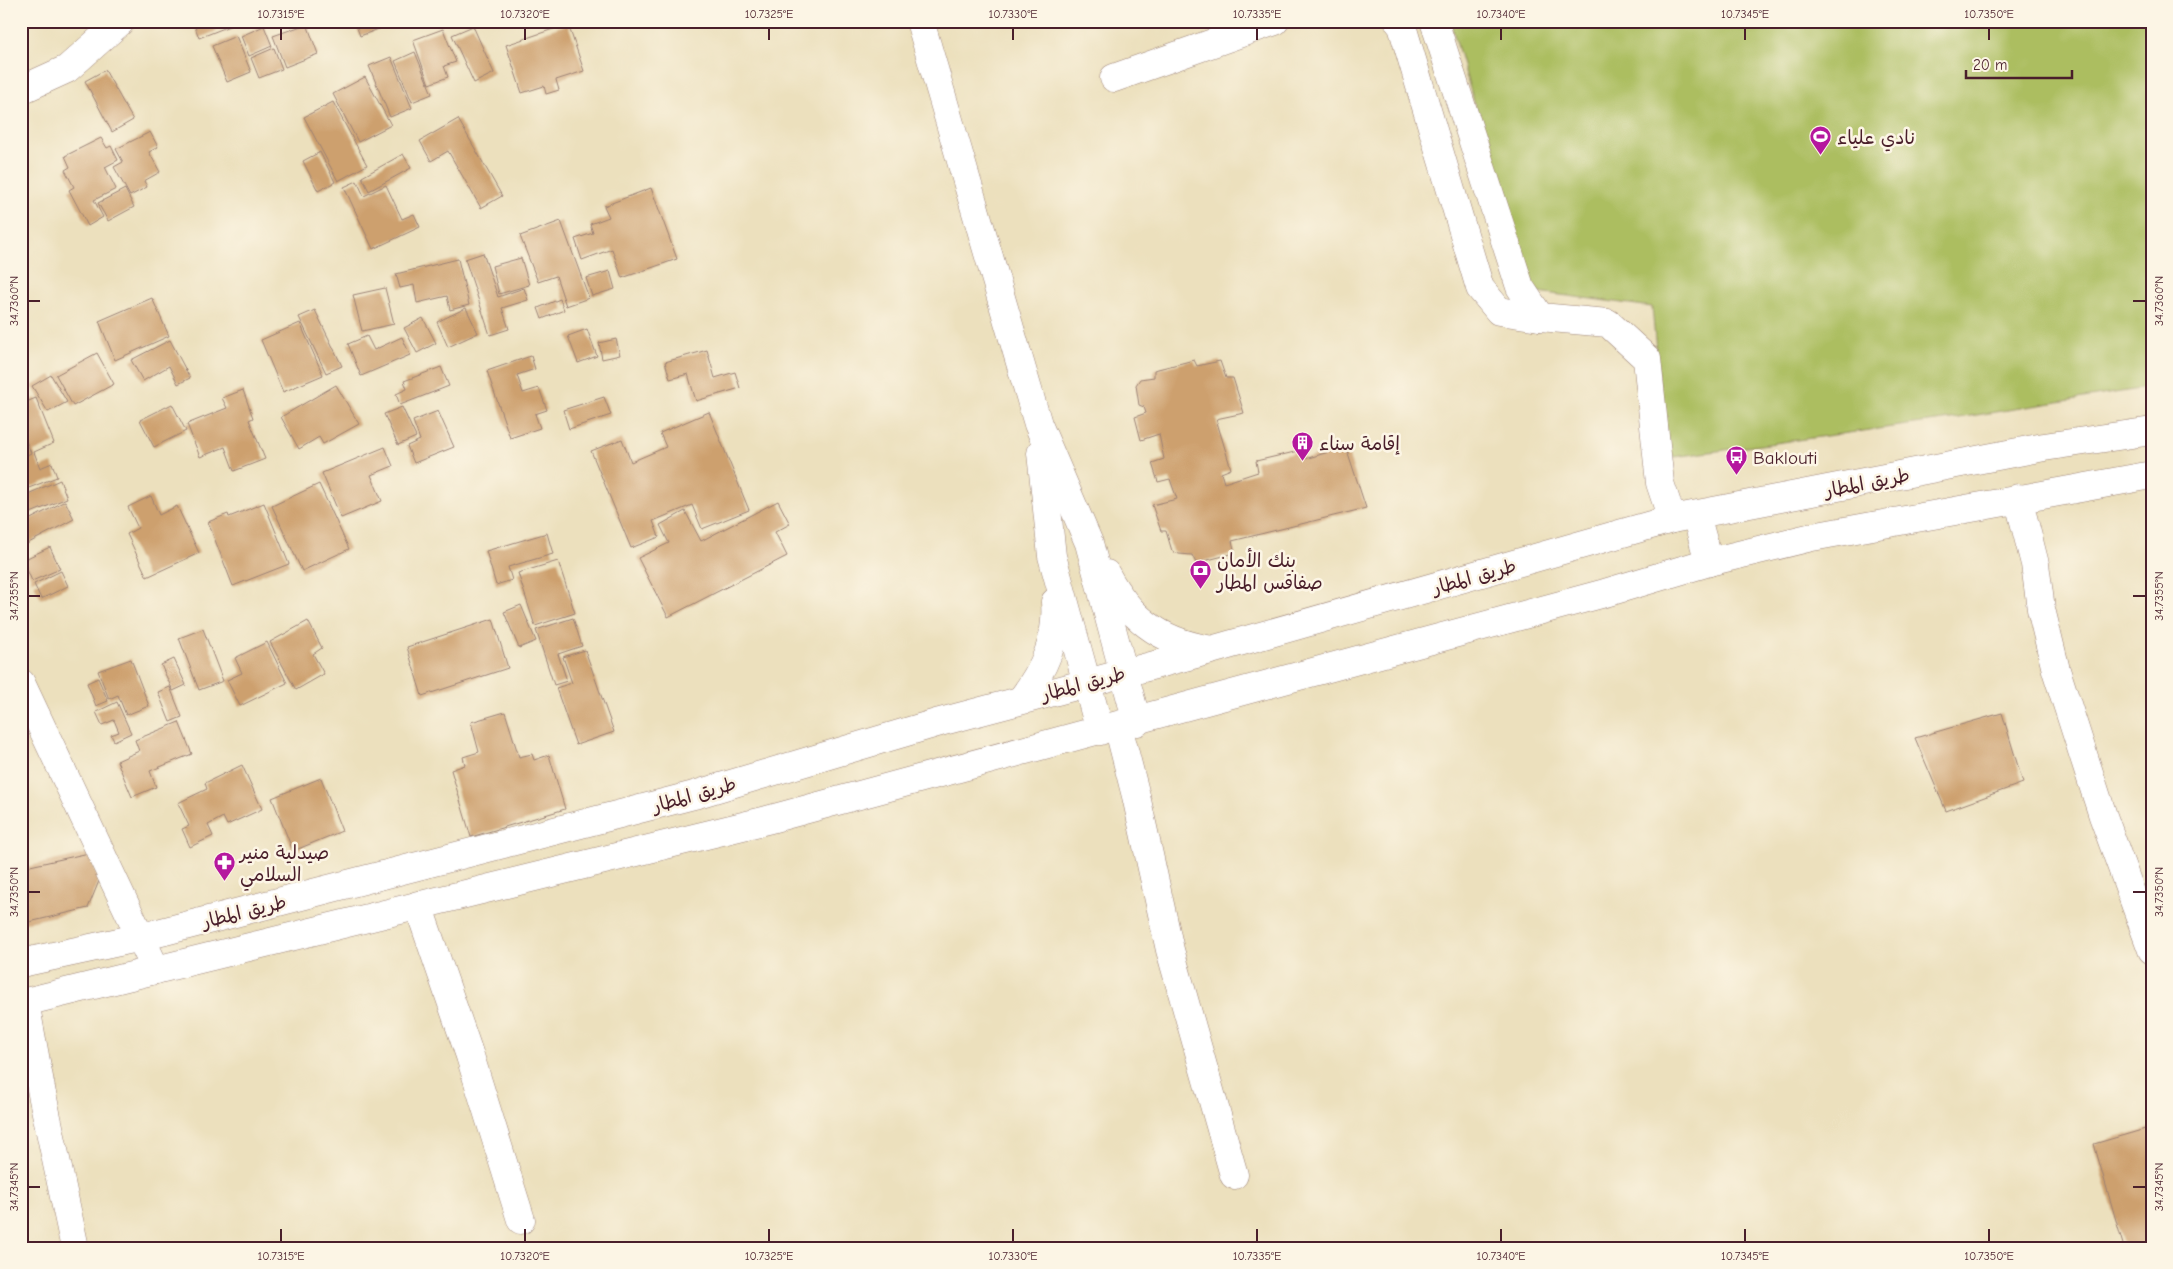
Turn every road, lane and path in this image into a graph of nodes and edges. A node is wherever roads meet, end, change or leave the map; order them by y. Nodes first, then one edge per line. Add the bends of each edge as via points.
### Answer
1 (122, 21) edge
2 (920, 21) edge
3 (1275, 21) edge
4 (1398, 21) edge
5 (1434, 21) edge
6 (1114, 78) dead end
7 (21, 90) edge
8 (1540, 317) junction
9 (1038, 424) junction
10 (2152, 431) edge
11 (2152, 475) edge
12 (2018, 498) junction
13 (1684, 517) junction
14 (1090, 543) junction
15 (1052, 556) junction
16 (1709, 562) junction
17 (1211, 650) junction
18 (1123, 672) junction
19 (21, 683) edge
20 (1085, 683) junction
21 (1022, 699) junction
22 (1118, 726) junction
23 (418, 906) junction
24 (142, 937) junction
25 (2152, 950) edge
26 (21, 963) edge
27 (156, 970) junction
28 (23, 1003) edge
29 (1234, 1175) dead end
30 (521, 1220) dead end
31 (75, 1248) edge

1 - 7 main road via 67,69
2 - 9 main road
3 - 6 main road
4 - 8 main road via 1480,288 1499,311
5 - 8 main road via 1520,287
8 - 13 main road via 1608,323 1647,359 1660,483
9 - 14 main road
9 - 15 main road
10 - 13 main road, طريق المطار via 2044,447
11 - 12 main road, طريق المطار
12 - 16 main road, طريق المطار via 1812,537
12 - 25 main road via 2056,670 2103,816
13 - 16 main road
13 - 17 main road, طريق المطار
14 - 17 main road via 1120,599 1138,616 1159,634 1184,645
14 - 18 main road
15 - 20 main road
15 - 21 main road via 1057,621 1053,642 1038,675
16 - 22 main road, طريق المطار
17 - 18 main road, طريق المطار
18 - 20 main road, طريق المطار
18 - 22 main road
19 - 24 main road
20 - 21 main road, طريق المطار
20 - 22 main road
21 - 24 main road, طريق المطار via 694,795
22 - 23 main road, طريق المطار via 767,820
22 - 29 main road via 1170,950
23 - 27 main road, طريق المطار
23 - 30 main road via 470,1056
24 - 26 main road, طريق المطار
24 - 27 main road
27 - 28 main road, طريق المطار
28 - 31 main road

